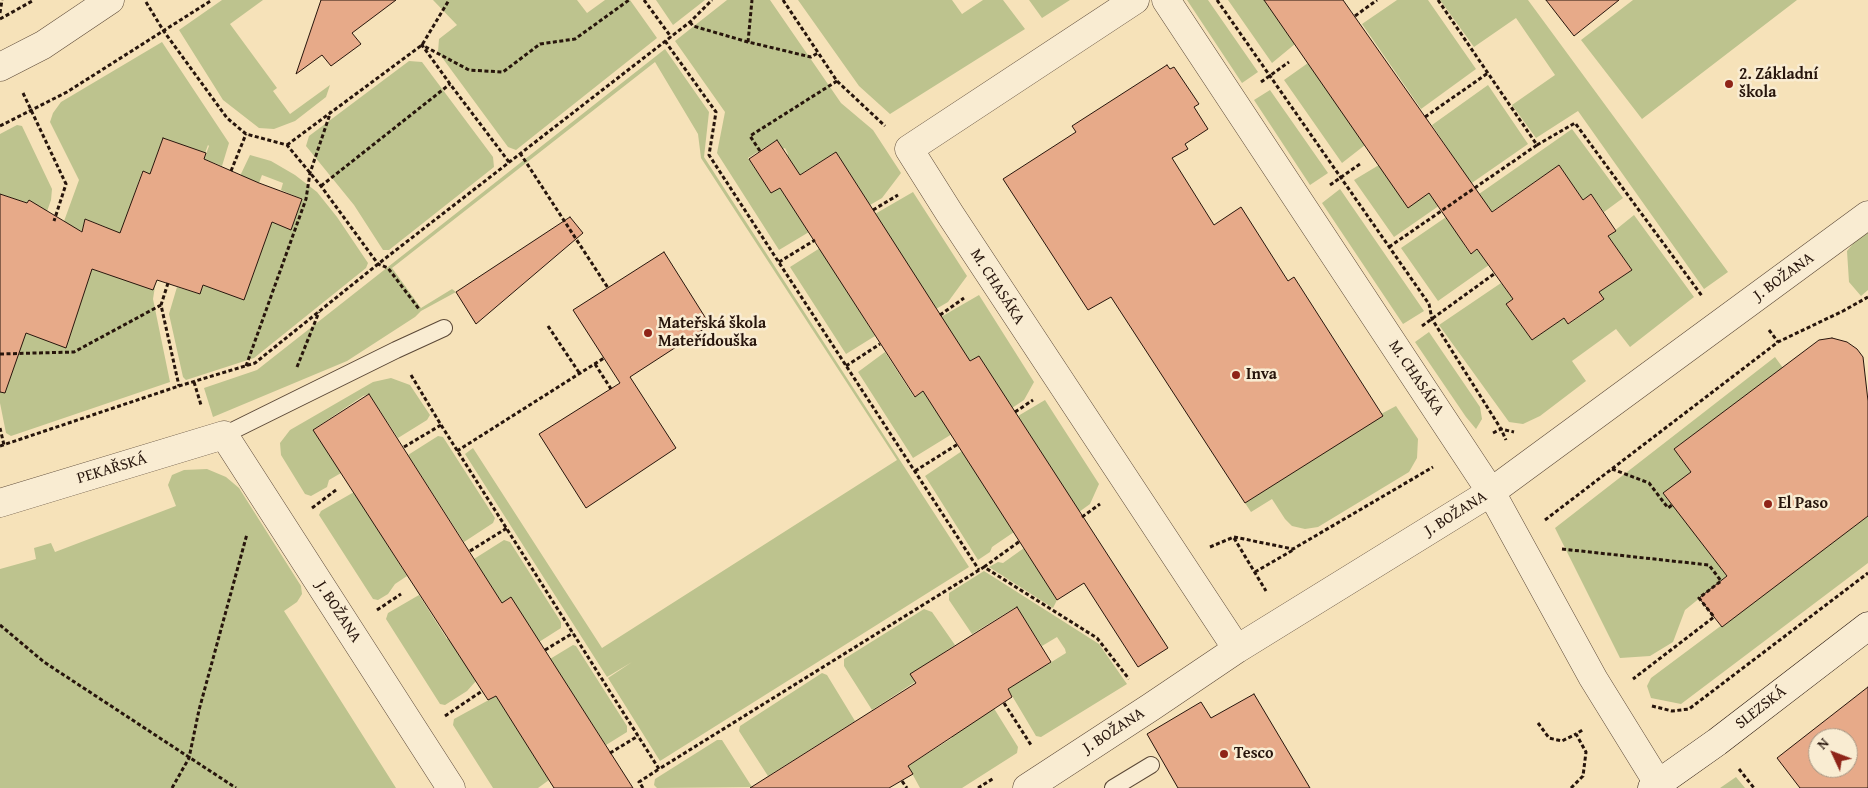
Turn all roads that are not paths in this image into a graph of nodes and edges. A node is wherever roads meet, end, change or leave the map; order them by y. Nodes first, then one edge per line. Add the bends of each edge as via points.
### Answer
1 (110, 0) edge
2 (1135, 0) edge
3 (1166, 0) edge
4 (0, 67) edge
5 (1868, 215) edge
6 (440, 330) road end
7 (224, 435) junction
8 (1492, 492) junction
9 (0, 503) edge
10 (1868, 626) edge
11 (1237, 649) junction
12 (1151, 765) dead end
13 (1654, 782) edge
14 (451, 788) edge
15 (1027, 788) edge
16 (1113, 788) edge

1 - 4 street via 43,45
2 - 11 street, M. CHASÁKA via 909,149
3 - 8 street, M. CHASÁKA
5 - 8 street, J. BOŽANA
6 - 7 lane
7 - 9 street, PEKAŘSKÁ
7 - 14 street, J. BOŽANA
8 - 11 street, J. BOŽANA
8 - 13 street, M. CHASÁKA via 1593,678
10 - 13 street, SLEZSKÁ via 1717,742
11 - 15 street, J. BOŽANA
12 - 16 lane

